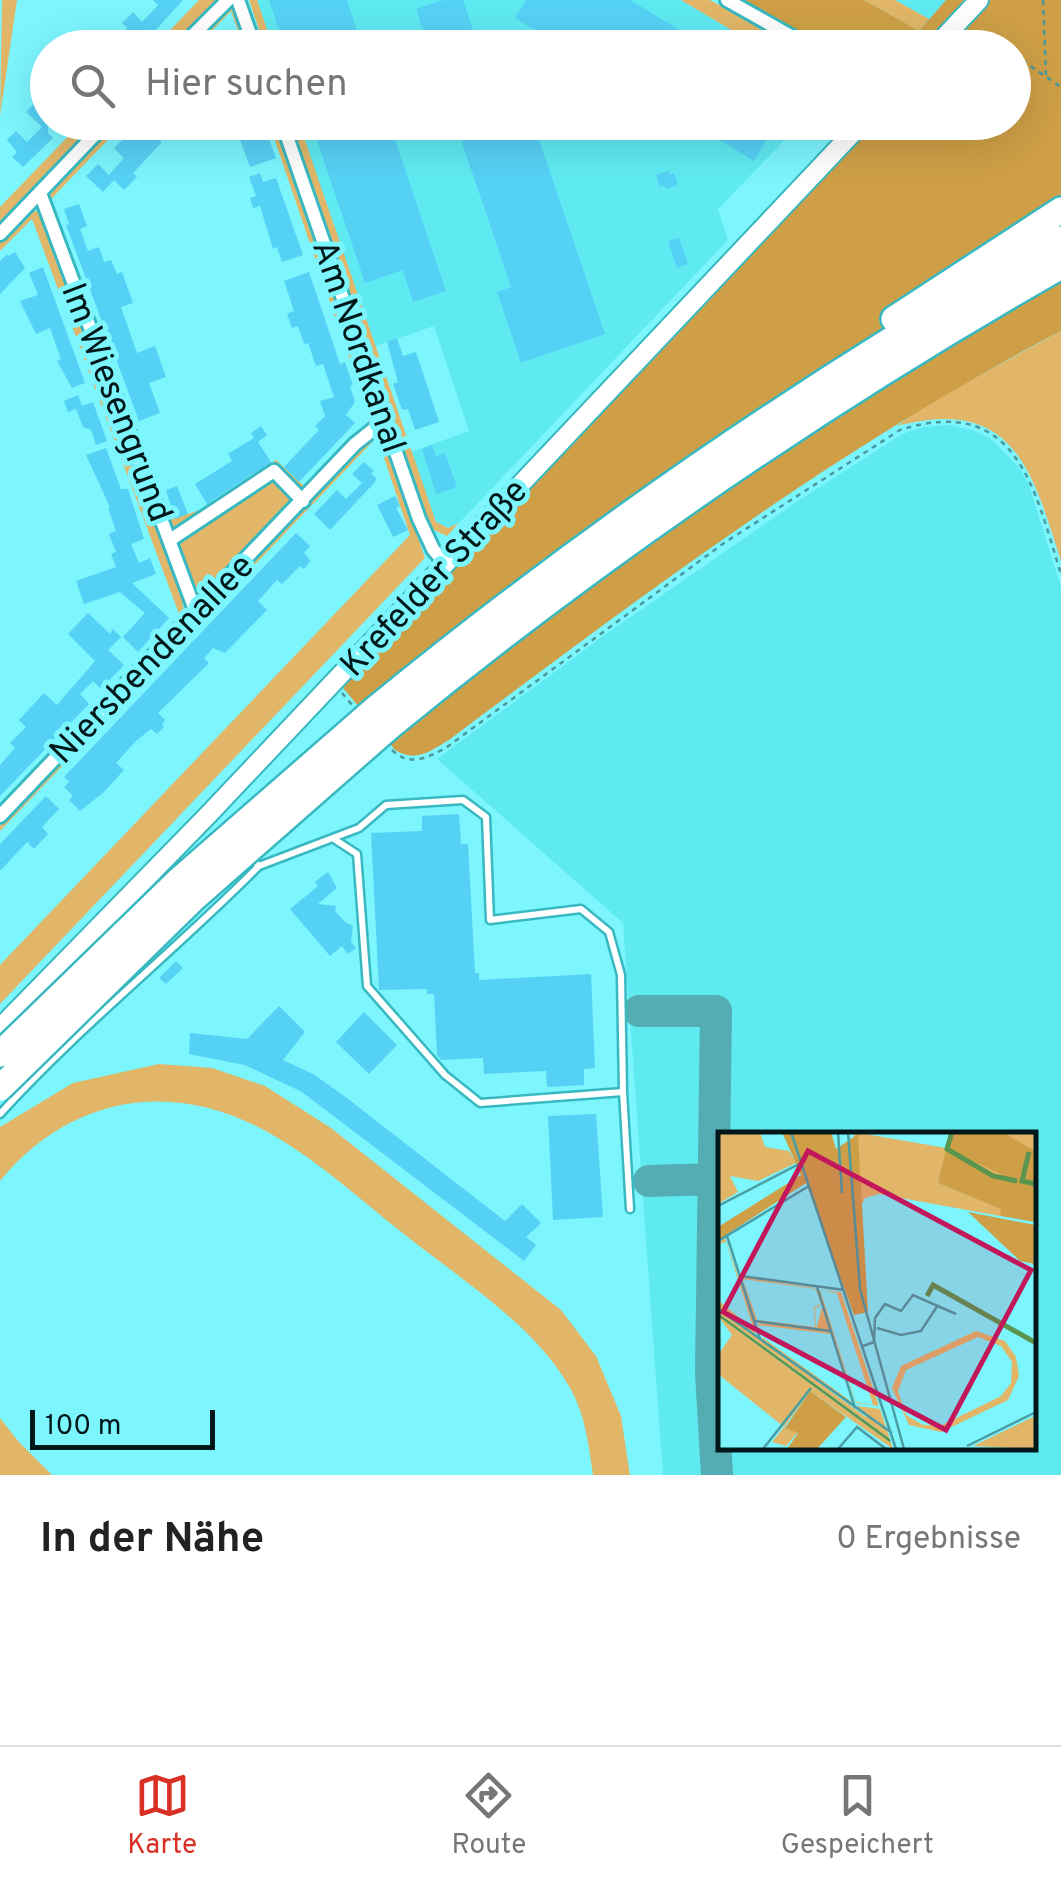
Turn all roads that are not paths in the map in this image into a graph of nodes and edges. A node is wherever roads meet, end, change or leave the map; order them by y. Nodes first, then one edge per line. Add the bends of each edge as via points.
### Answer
1 (228, 0) edge
2 (238, 0) edge
3 (727, 0) edge
4 (979, 0) edge
5 (198, 30) edge
6 (249, 30) edge
7 (780, 30) edge
8 (958, 30) edge
9 (90, 140) edge
10 (288, 140) edge
11 (846, 140) edge
12 (40, 193) junction
13 (1061, 210) edge
14 (0, 234) edge
15 (1061, 239) edge
16 (1061, 269) edge
17 (785, 407) junction
18 (385, 420) junction
19 (303, 501) junction
20 (170, 540) junction
21 (446, 566) junction
22 (195, 610) junction
23 (376, 722) junction
24 (208, 815) junction
25 (0, 816) edge
26 (334, 839) junction
27 (258, 866) junction
28 (212, 914) junction
29 (0, 1028) edge
30 (0, 1054) edge
31 (0, 1078) edge
32 (0, 1088) edge
33 (622, 1092) junction
34 (0, 1114) edge
35 (630, 1209) dead end

1 - 5 street
2 - 6 street
3 - 7 street
4 - 8 street
9 - 12 street
10 - 18 street, Am Nordkanal
11 - 21 street, Krefelder Straße
12 - 14 street
12 - 20 street, Im Wiesengrund
13 - 17 highway via 852,349
15 - 17 highway
16 - 23 highway via 852,391
17 - 23 highway via 587,544
18 - 19 street, Niersbendenallee
18 - 21 street, Am Nordkanal via 424,530
19 - 20 street, Niersbendenallee via 274,471
19 - 22 street, Niersbendenallee
20 - 22 street, Im Wiesengrund
21 - 24 street, Krefelder Straße
22 - 25 street, Niersbendenallee
23 - 30 highway, bridge via 178,881
23 - 32 highway, bridge
24 - 27 lane
24 - 29 street, Krefelder Straße
26 - 27 lane
26 - 33 lane via 356,854 367,986 445,1075 480,1103
26 - 33 lane via 386,805 463,800 486,817 490,920 581,909 609,932 621,975
27 - 28 lane
28 - 31 lane via 189,891
28 - 34 lane via 43,1066
33 - 35 lane

